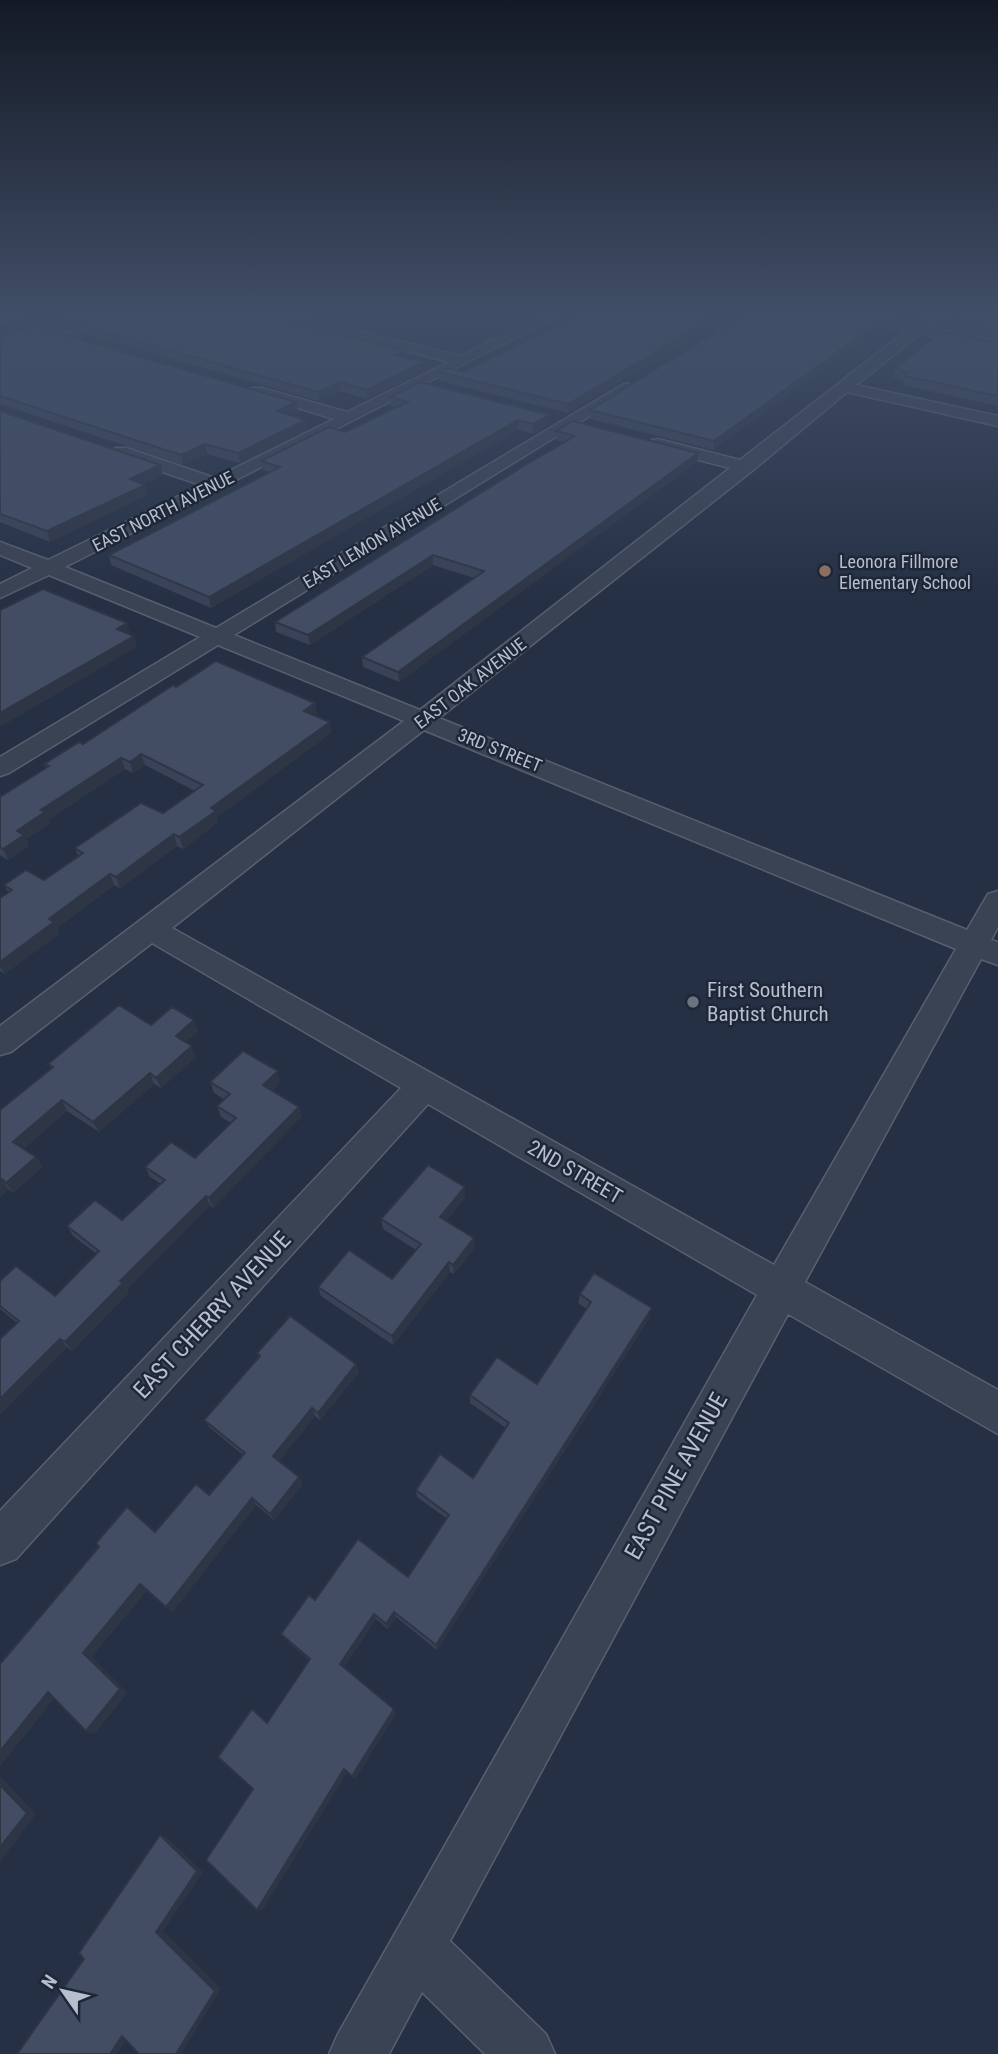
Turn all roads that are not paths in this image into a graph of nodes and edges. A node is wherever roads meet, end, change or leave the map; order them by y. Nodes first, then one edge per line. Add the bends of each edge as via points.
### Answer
1 (328, 412) edge
2 (361, 412) edge
3 (589, 412) edge
4 (814, 412) edge
5 (957, 412) edge
6 (546, 416) edge
7 (349, 418) junction
8 (998, 421) edge
9 (572, 422) junction
10 (599, 429) edge
11 (640, 439) edge
12 (102, 445) edge
13 (746, 467) junction
14 (216, 484) junction
15 (0, 548) edge
16 (48, 568) junction
17 (0, 592) edge
18 (216, 638) junction
19 (425, 719) junction
20 (0, 768) edge
21 (998, 901) edge
22 (152, 930) junction
23 (986, 949) edge
24 (0, 1043) edge
25 (424, 1086) junction
26 (782, 1289) junction
27 (998, 1413) edge
28 (0, 1543) edge
29 (417, 1948) junction
30 (358, 2054) edge
31 (526, 2054) edge

1 - 7 street
2 - 7 street, EAST NORTH AVENUE
3 - 9 street, EAST LEMON AVENUE
4 - 13 street, EAST OAK AVENUE
5 - 8 street
6 - 9 street
7 - 14 street, EAST NORTH AVENUE
9 - 10 street
9 - 18 street, EAST LEMON AVENUE
11 - 13 street
12 - 14 street
13 - 19 street, EAST OAK AVENUE
14 - 16 street, EAST NORTH AVENUE
15 - 16 street, 3RD STREET
16 - 17 street, EAST NORTH AVENUE
16 - 18 street, 3RD STREET
18 - 19 street, 3RD STREET
18 - 20 street, EAST LEMON AVENUE
19 - 22 street, EAST OAK AVENUE
19 - 23 street, 3RD STREET
21 - 23 street, EAST PINE AVENUE
22 - 24 street, EAST OAK AVENUE
22 - 25 street, 2ND STREET
23 - 26 street, EAST PINE AVENUE
25 - 26 street, 2ND STREET
25 - 28 street, EAST CHERRY AVENUE
26 - 27 street, 2ND STREET
26 - 29 street, EAST PINE AVENUE
29 - 30 street, EAST PINE AVENUE
29 - 31 street

